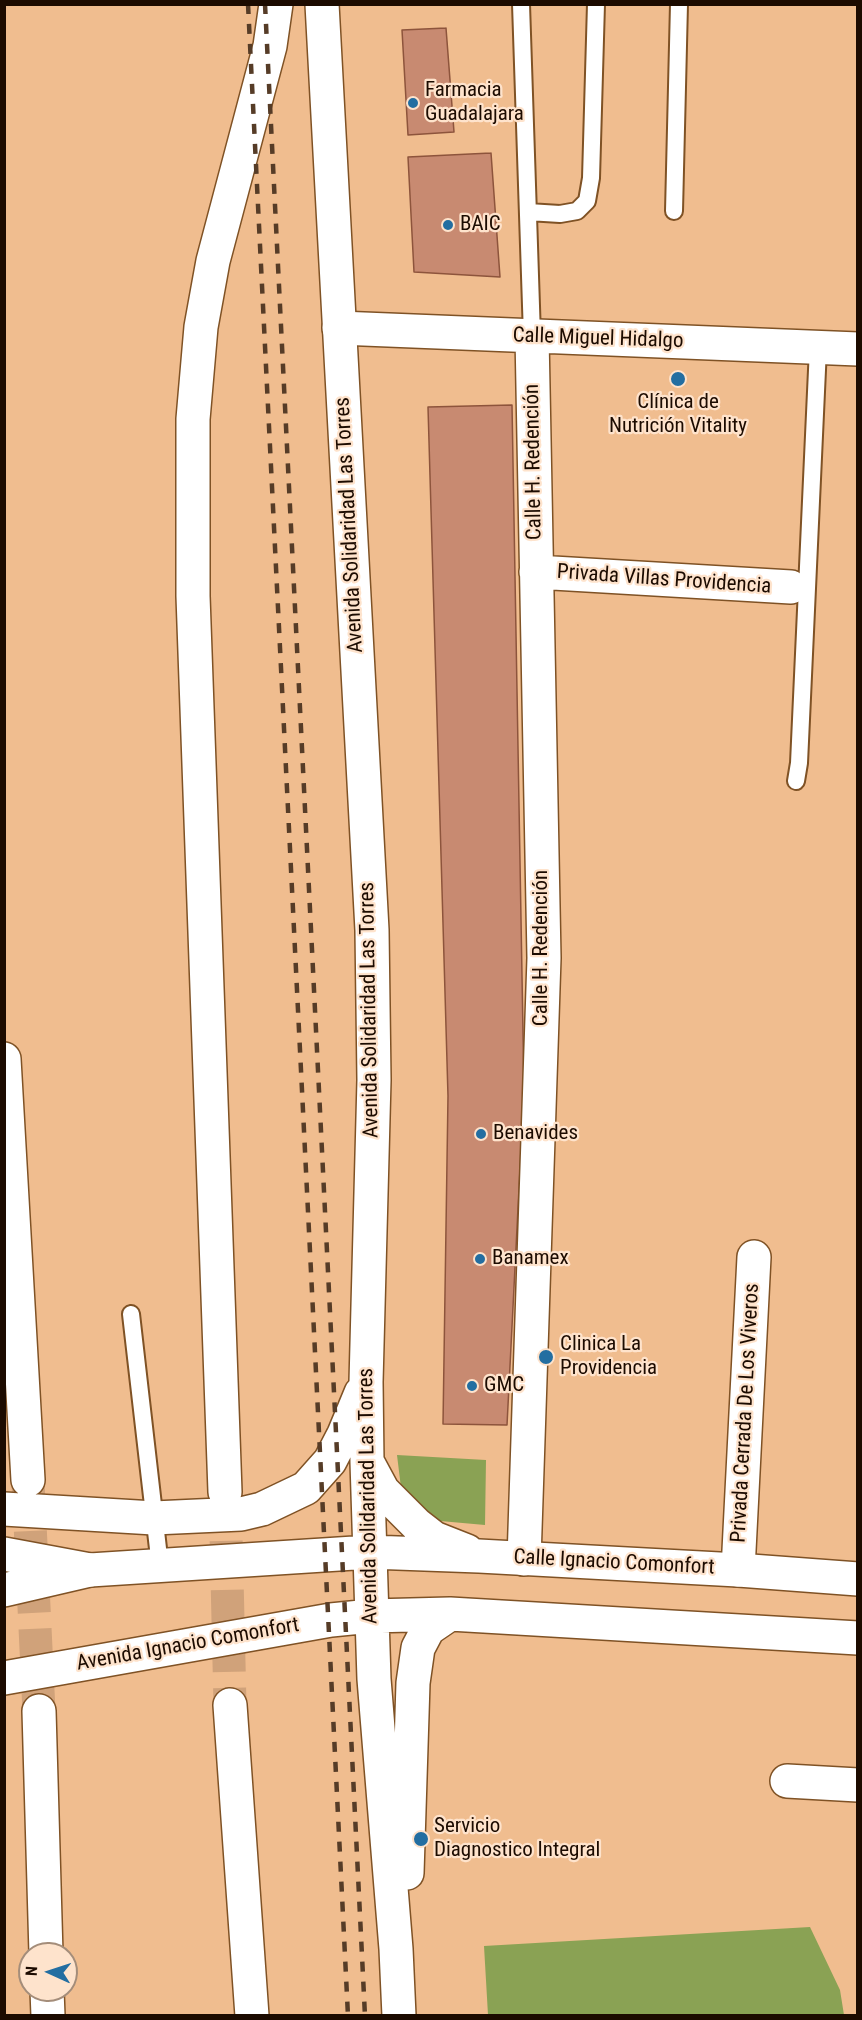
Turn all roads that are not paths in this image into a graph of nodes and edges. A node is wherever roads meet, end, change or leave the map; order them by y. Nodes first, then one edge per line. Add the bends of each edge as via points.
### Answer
1 (276, 4) edge
2 (322, 4) edge
3 (521, 4) edge
4 (596, 4) edge
5 (679, 4) edge
6 (674, 211) dead end
7 (528, 212) junction
8 (339, 328) junction
9 (532, 336) junction
10 (818, 348) junction
11 (858, 350) edge
12 (536, 572) junction
13 (791, 587) dead end
14 (796, 781) dead end
15 (4, 1059) edge
16 (754, 1257) dead end
17 (131, 1314) dead end
18 (366, 1382) junction
19 (367, 1462) junction
20 (28, 1480) tunnel mouth
21 (225, 1492) tunnel mouth
22 (4, 1509) edge
23 (154, 1518) junction
24 (370, 1552) junction
25 (4, 1554) edge
26 (479, 1556) junction
27 (524, 1559) junction
28 (160, 1566) junction
29 (90, 1570) junction
30 (738, 1570) junction
31 (858, 1579) edge
32 (4, 1590) edge
33 (450, 1614) junction
34 (371, 1616) junction
35 (858, 1638) edge
36 (4, 1678) edge
37 (230, 1705) tunnel mouth
38 (39, 1711) tunnel mouth
39 (787, 1781) dead end
40 (858, 1785) edge
41 (46, 1942) edge
42 (396, 1949) junction
43 (252, 2016) edge
44 (399, 2016) edge

1 - 21 main road via 270,46 213,261 201,327 193,419 193,596
2 - 8 main road, Avenida Solidaridad Las Torres
3 - 7 lane
4 - 7 lane via 587,201 577,211
5 - 6 lane
7 - 9 lane
8 - 9 main road, Calle Miguel Hidalgo
8 - 18 main road, Avenida Solidaridad Las Torres via 372,930 374,1080
9 - 10 main road, Calle Miguel Hidalgo
9 - 12 main road, Calle H. Redención
10 - 11 main road, Calle Miguel Hidalgo
10 - 14 lane
12 - 13 main road, Privada Villas Providencia
12 - 27 main road, Calle H. Redención via 544,958
15 - 20 main road
16 - 30 main road, Privada Cerrada De Los Viveros
17 - 23 lane
18 - 19 main road, Avenida Solidaridad Las Torres
18 - 23 main road via 330,1461 306,1488 262,1509 241,1514
19 - 24 main road, Avenida Solidaridad Las Torres
19 - 26 main road via 382,1491 416,1524 434,1538
22 - 23 main road
23 - 28 lane
24 - 26 main road, Calle Ignacio Comonfort
24 - 28 main road
24 - 34 main road, Avenida Solidaridad Las Torres
25 - 29 main road
26 - 27 main road, Calle Ignacio Comonfort
27 - 30 main road, Calle Ignacio Comonfort
28 - 29 main road
29 - 32 main road
30 - 31 main road, Calle Ignacio Comonfort
33 - 34 main road
33 - 35 main road
33 - 42 main road via 428,1629 418,1648 413,1683 406,1888
34 - 36 main road, Avenida Ignacio Comonfort
34 - 42 main road, Avenida Solidaridad Las Torres
37 - 43 main road
38 - 41 main road
39 - 40 main road
42 - 44 main road, Avenida Solidaridad Las Torres

